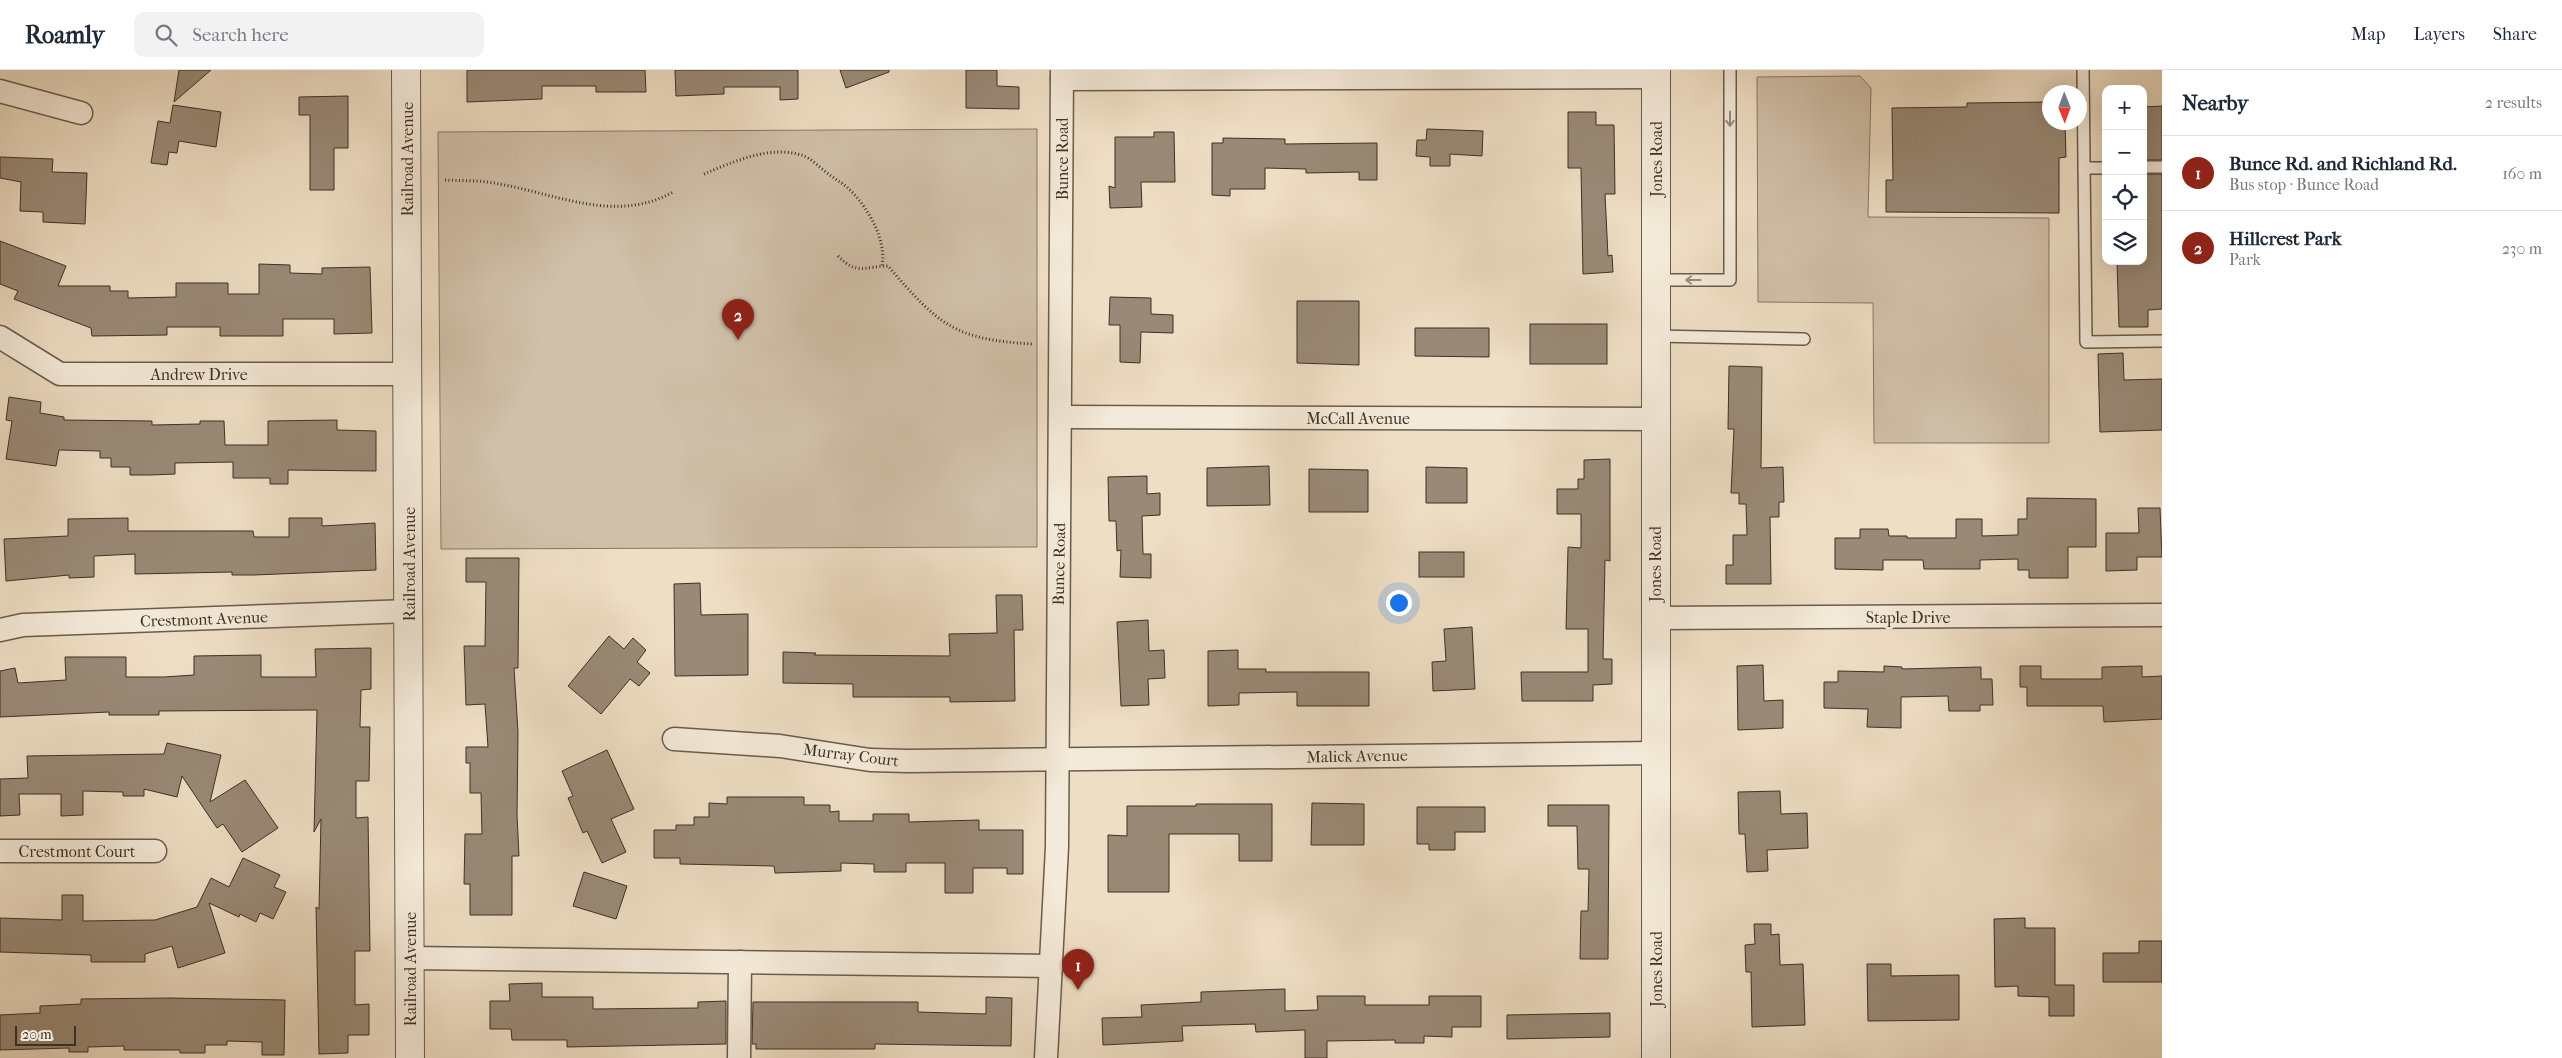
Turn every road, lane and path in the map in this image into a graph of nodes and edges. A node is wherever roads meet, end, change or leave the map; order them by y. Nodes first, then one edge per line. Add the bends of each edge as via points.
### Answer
1 (406, 70) edge
2 (1730, 70) edge
3 (2083, 70) edge
4 (1062, 74) edge
5 (1656, 74) edge
6 (0, 91) edge
7 (81, 113) dead end
8 (2147, 167) edge
9 (2162, 167) edge
10 (2084, 168) junction
11 (2102, 168) edge
12 (704, 174) dead end
13 (445, 180) dead end
14 (673, 192) dead end
15 (838, 256) dead end
16 (882, 266) junction
17 (1656, 280) junction
18 (1655, 336) junction
19 (0, 337) edge
20 (1804, 340) dead end
21 (2162, 341) edge
22 (1033, 344) dead end
23 (409, 374) junction
24 (1061, 417) junction
25 (1656, 419) junction
26 (409, 611) junction
27 (2162, 615) edge
28 (1654, 618) junction
29 (0, 630) edge
30 (674, 739) dead end
31 (1656, 753) junction
32 (1058, 759) junction
33 (155, 850) dead end
34 (0, 851) edge
35 (410, 958) junction
36 (740, 962) junction
37 (1052, 966) junction
38 (410, 1058) edge
39 (739, 1058) edge
40 (1046, 1058) edge
41 (1656, 1058) edge

1 - 23 street, Railroad Avenue
2 -> 17 lane via 1730,280
3 - 10 lane
4 - 5 street
4 - 24 street, Bunce Road
5 - 17 street, Jones Road
6 - 7 street
8 - 9 lane
10 - 11 lane
10 - 21 lane via 2086,342
12 - 16 path via 750,156 802,155 850,189 872,219 880,237 884,257
13 - 14 path via 498,183 596,206 628,208
15 - 16 path via 861,270
16 - 22 path via 888,266 915,298 952,328 987,340
17 - 18 street, Jones Road
18 - 20 lane
18 - 25 street, Jones Road
19 - 23 street, Andrew Drive via 60,374
23 - 26 street, Railroad Avenue
24 - 25 street, McCall Avenue
24 - 32 street, Bunce Road
25 - 28 street, Jones Road
26 - 29 street, Crestmont Avenue via 23,625
26 - 35 street, Railroad Avenue
27 - 28 street, Staple Drive
28 - 31 street, Jones Road
30 - 32 street, Murray Court via 780,746 870,760
31 - 32 street, Malick Avenue
31 - 41 street, Jones Road
32 - 37 street, Bunce Road
33 - 34 street, Crestmont Court
35 - 36 street
35 - 38 street, Railroad Avenue
36 - 37 street
36 - 39 street
37 - 40 street, Bunce Road

